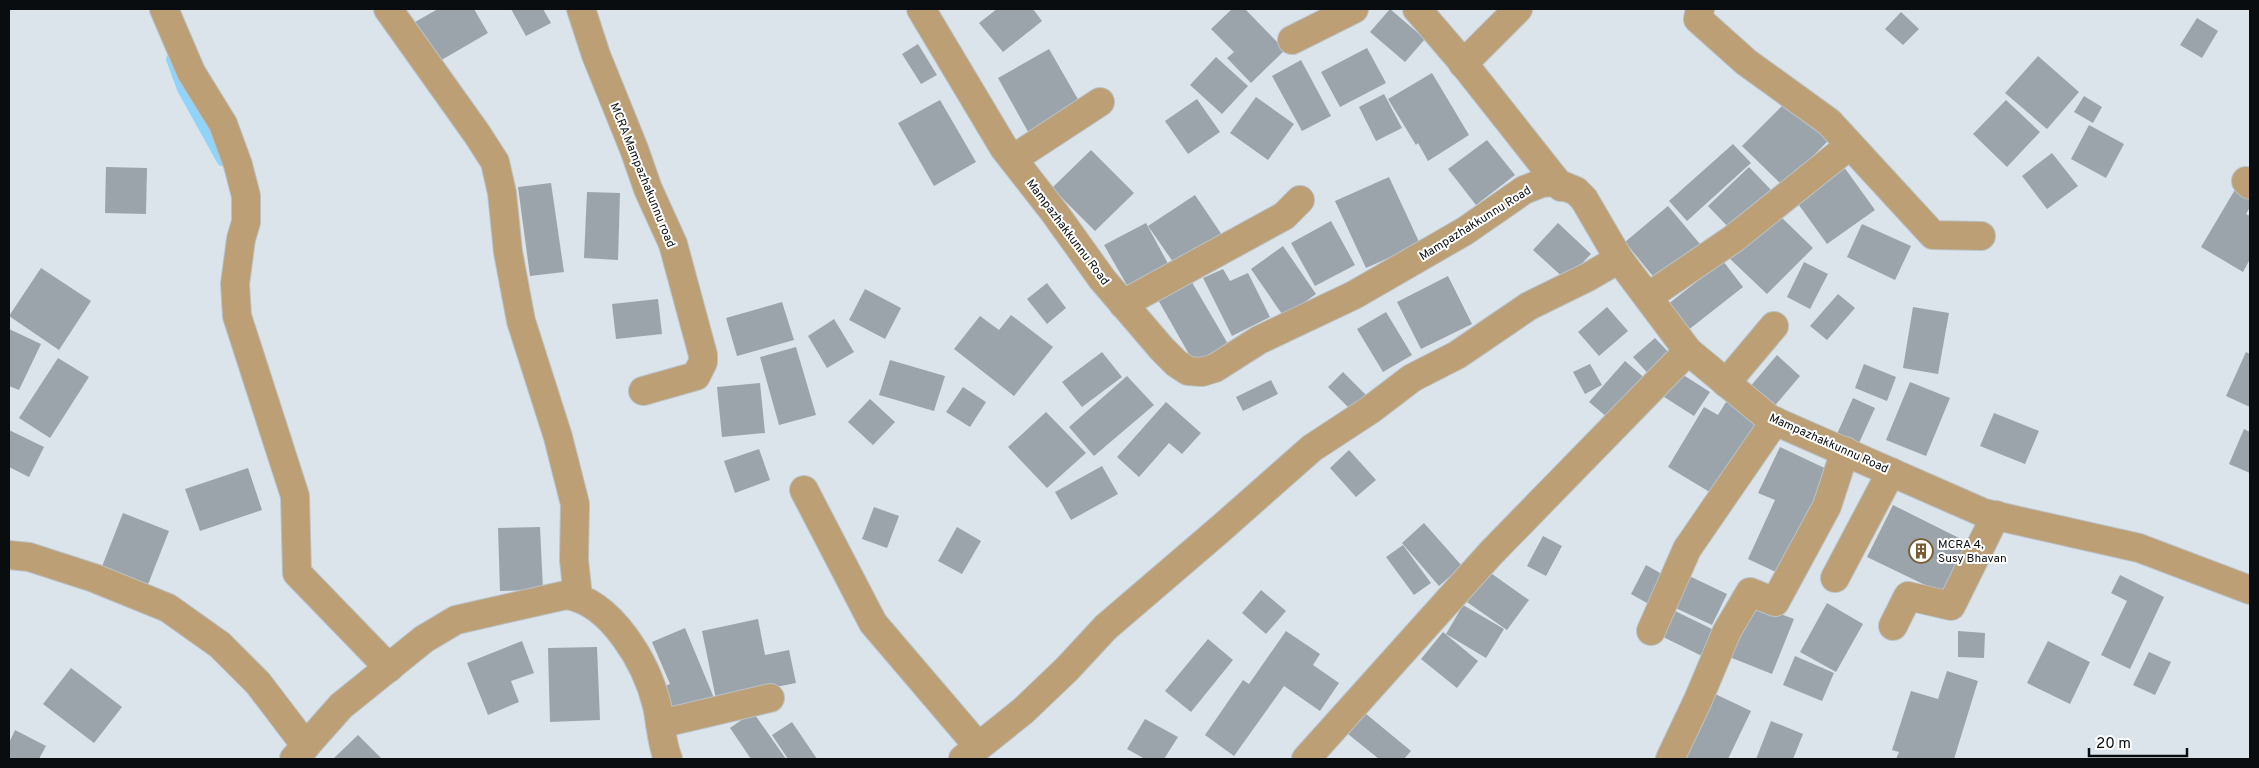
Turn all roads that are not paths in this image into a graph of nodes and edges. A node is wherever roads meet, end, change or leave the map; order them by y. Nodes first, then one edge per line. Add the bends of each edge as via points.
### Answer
1 (164, 9) edge
2 (388, 9) edge
3 (581, 9) edge
4 (921, 9) edge
5 (1354, 9) edge
6 (1416, 9) edge
7 (1518, 9) edge
8 (1700, 9) edge
9 (1292, 40) dead end
10 (1464, 64) junction
11 (1100, 102) dead end
12 (1849, 146) junction
13 (1013, 159) junction
14 (1561, 187) junction
15 (1300, 200) dead end
16 (1981, 236) dead end
17 (1619, 259) junction
18 (1648, 296) junction
19 (1123, 304) junction
20 (1774, 326) dead end
21 (1688, 351) junction
22 (1726, 383) junction
23 (643, 390) dead end
24 (1775, 421) junction
25 (1845, 451) junction
26 (1892, 472) junction
27 (804, 490) dead end
28 (1996, 515) junction
29 (9, 555) edge
30 (1835, 578) dead end
31 (2250, 590) edge
32 (578, 597) junction
33 (1893, 626) dead end
34 (1651, 631) dead end
35 (389, 668) junction
36 (770, 698) dead end
37 (660, 724) junction
38 (300, 752) edge
39 (970, 753) edge
40 (668, 759) edge
41 (1306, 759) edge
42 (1670, 759) edge

1 - 35 street via 191,72 223,124 246,196 246,222 240,239 234,284 237,316 295,496 297,573
2 - 32 street via 495,162 522,321 575,504 574,560
3 - 23 street, MCRA Mampazhakunnu road via 648,189 673,244 703,355 696,376
4 - 13 street, Mampazhakkunnu Road
5 - 9 street
6 - 10 street
7 - 10 street
8 - 12 street via 1698,19 1746,62 1829,122
10 - 14 street
11 - 13 street
12 - 16 street via 1933,235
12 - 18 street via 1733,239
13 - 19 street, Mampazhakkunnu Road
14 - 17 street, Mampazhakkunnu Road via 1576,191 1584,200
14 - 19 street, Mampazhakkunnu Road via 1554,182 1524,190 1465,231 1354,295 1259,340 1215,368 1202,372 1188,371 1176,363
15 - 19 street via 1284,216
17 - 18 street, Mampazhakkunnu Road
17 - 39 street via 1529,306 1457,354 1412,378 1312,448 1106,627 1023,711
18 - 21 street, Mampazhakkunnu Road
20 - 22 street
21 - 22 street, Mampazhakkunnu Road
21 - 41 street via 1491,553
22 - 24 street, Mampazhakkunnu Road
24 - 25 street, Mampazhakkunnu Road
24 - 34 street via 1688,549
25 - 26 street, Mampazhakkunnu Road
25 - 42 street via 1827,506 1775,602 1750,592 1727,631
26 - 28 street, Mampazhakkunnu Road
26 - 30 street
27 - 39 street via 873,623
28 - 31 street, Mampazhakkunnu Road via 2139,548
28 - 33 street via 1951,606 1908,596
29 - 38 street via 29,557 94,578 168,608 220,645 258,683
32 - 35 street via 552,596 456,620 424,639
32 - 37 street via 591,603 614,624 643,665
35 - 38 street via 341,706
36 - 37 street
37 - 40 street

